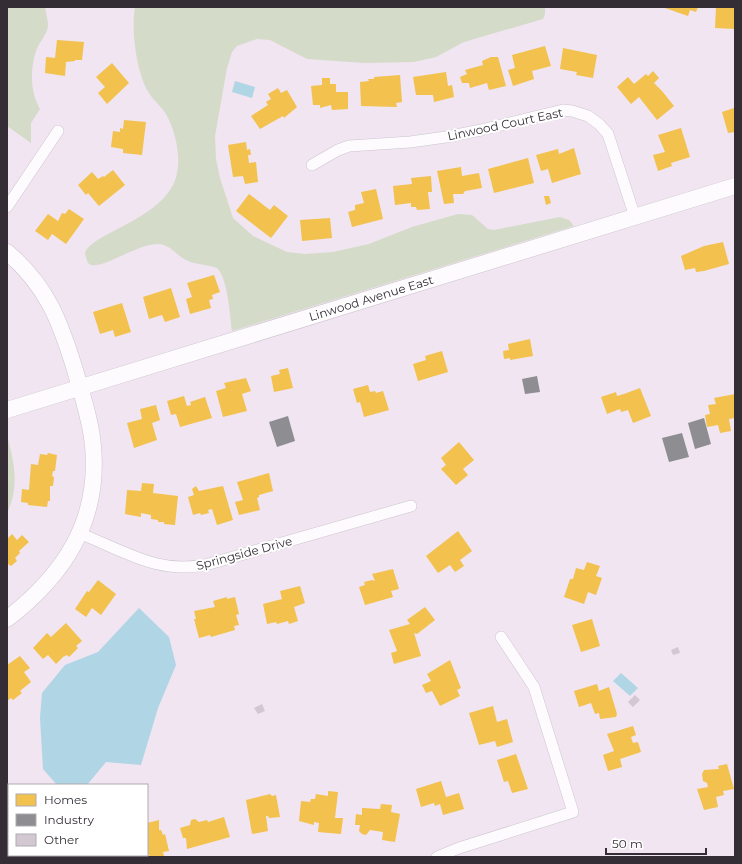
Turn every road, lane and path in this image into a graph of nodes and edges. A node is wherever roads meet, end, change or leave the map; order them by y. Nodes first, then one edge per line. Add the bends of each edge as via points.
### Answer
1 (58, 131) dead end
2 (312, 165) dead end
3 (735, 186) edge
4 (7, 207) edge
5 (635, 217) junction
6 (7, 252) edge
7 (80, 388) junction
8 (7, 410) edge
9 (411, 506) dead end
10 (79, 533) junction
11 (7, 619) edge
12 (501, 637) dead end
13 (437, 857) edge

1 - 4 street
2 - 5 street, Linwood Court East via 349,146 446,137 511,124 558,111 572,111 592,118 608,134
3 - 5 street, Linwood Avenue East
5 - 7 street, Linwood Avenue East
6 - 7 street via 40,286 53,307
7 - 8 street, Linwood Avenue East
7 - 10 street via 90,425 94,455 91,493
9 - 10 street, Springside Drive via 184,569 152,563
10 - 11 street via 68,556 50,581
12 - 13 street via 534,687 573,812

